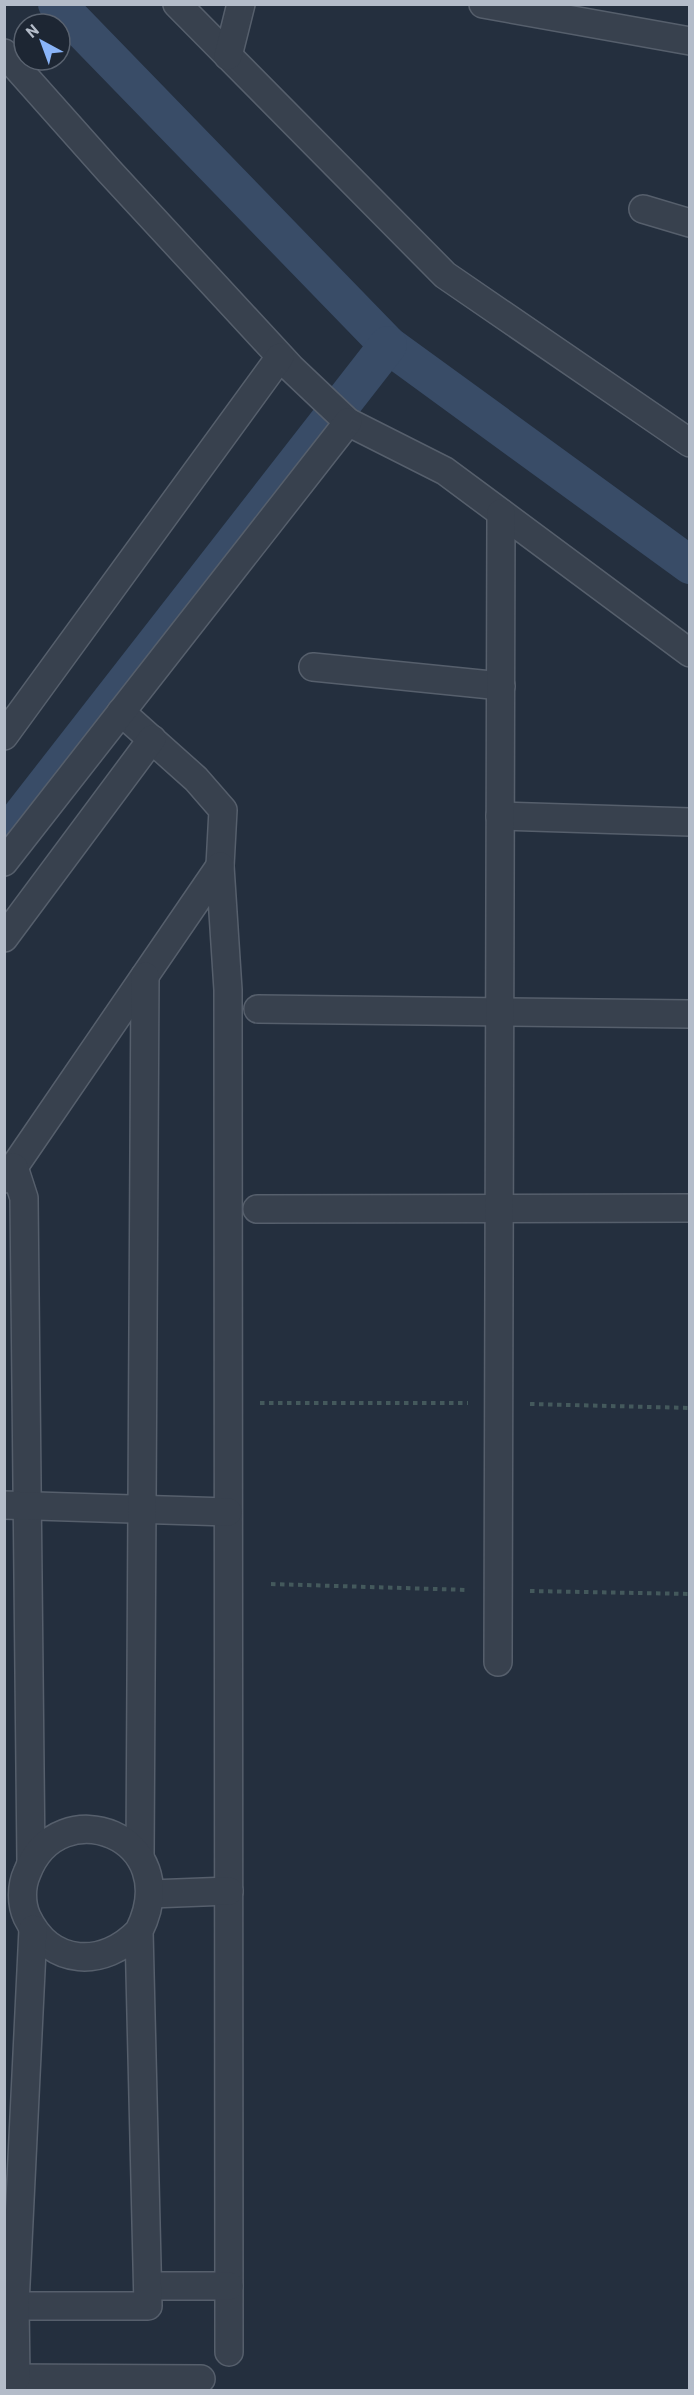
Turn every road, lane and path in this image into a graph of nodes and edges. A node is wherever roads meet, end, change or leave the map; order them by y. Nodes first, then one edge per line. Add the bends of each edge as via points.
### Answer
1 (177, 4) edge
2 (241, 4) edge
3 (483, 4) edge
4 (690, 41) edge
5 (4, 53) edge
6 (228, 56) junction
7 (643, 209) dead end
8 (690, 223) edge
9 (285, 363) junction
10 (348, 422) junction
11 (690, 443) edge
12 (501, 513) junction
13 (690, 653) edge
14 (313, 667) dead end
15 (501, 686) junction
16 (121, 712) junction
17 (4, 736) edge
18 (152, 739) junction
19 (500, 816) junction
20 (690, 822) edge
21 (4, 862) edge
22 (220, 866) junction
23 (4, 938) edge
24 (145, 976) junction
25 (258, 1009) dead end
26 (500, 1012) junction
27 (690, 1014) edge
28 (9, 1173) edge
29 (690, 1208) edge
30 (257, 1209) dead end
31 (499, 1209) junction
32 (16, 1506) edge
33 (142, 1509) junction
34 (228, 1512) junction
35 (498, 1662) dead end
36 (140, 1857) junction
37 (20, 1872) edge
38 (229, 1891) junction
39 (151, 1894) junction
40 (21, 1919) edge
41 (139, 1931) junction
42 (148, 2286) junction
43 (229, 2286) junction
44 (10, 2306) edge
45 (229, 2352) dead end
46 (10, 2378) edge
47 (201, 2379) dead end

1 - 6 street
2 - 6 street
3 - 4 street
5 - 9 street
6 - 11 street via 445,275
7 - 8 street
9 - 10 street
9 - 17 street
10 - 12 street via 445,471
10 - 16 street
12 - 13 street
12 - 15 street
14 - 15 street
15 - 19 street
16 - 18 street
16 - 21 street
18 - 22 street via 223,810
18 - 23 street
19 - 20 street
19 - 26 street
22 - 24 street
22 - 34 street via 228,990
24 - 28 street
24 - 33 street
25 - 26 street
26 - 27 street
26 - 31 street
28 - 32 street via 24,1198
29 - 31 street
30 - 31 street
31 - 35 street
32 - 33 street
32 - 37 street
33 - 34 street
33 - 36 street
34 - 38 street
36 - 37 street via 110,1833 73,1831 42,1847
36 - 39 street
37 - 40 street
38 - 39 street
38 - 43 street
39 - 41 street via 148,1913
40 - 41 street via 45,1942 77,1957 112,1952
40 - 44 street
41 - 42 street
42 - 43 street
42 - 44 street via 148,2306
43 - 45 street
44 - 46 street
46 - 47 street

